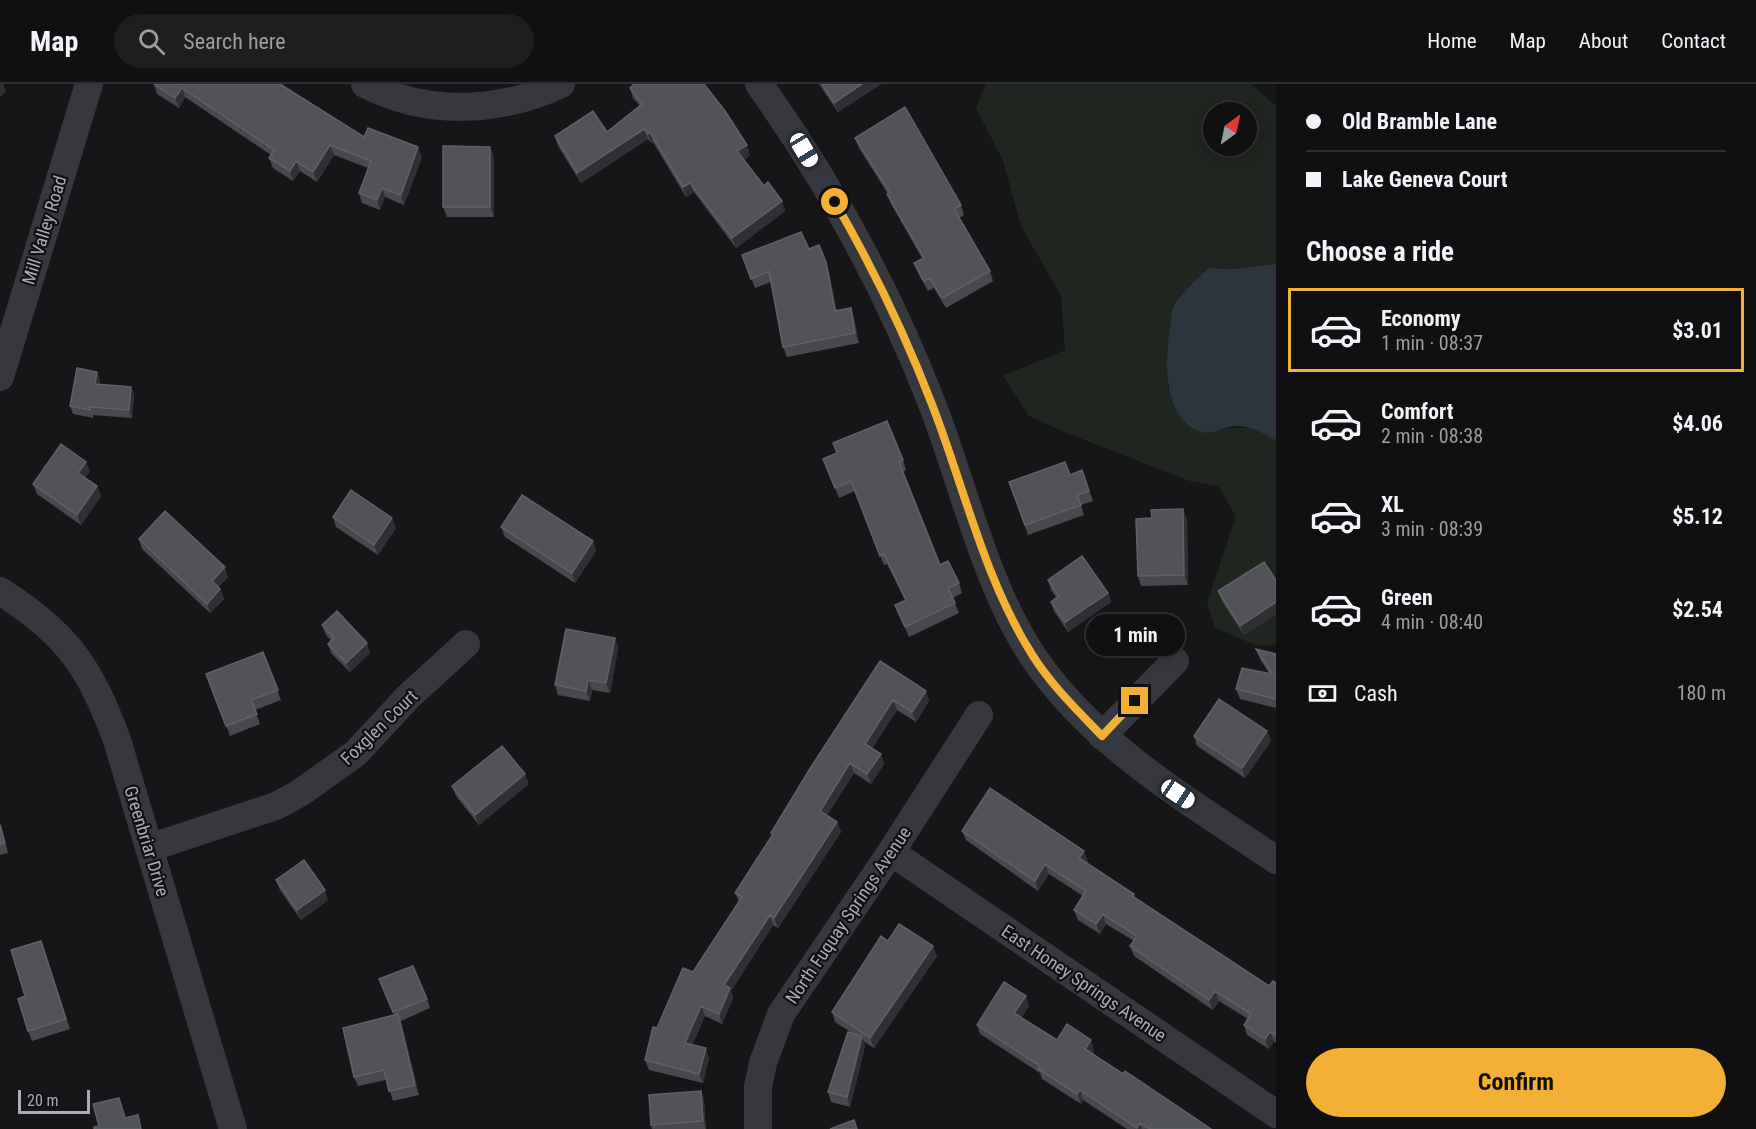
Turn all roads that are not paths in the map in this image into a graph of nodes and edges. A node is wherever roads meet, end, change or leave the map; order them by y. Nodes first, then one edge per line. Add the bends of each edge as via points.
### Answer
1 (89, 84) edge
2 (365, 84) edge
3 (561, 84) edge
4 (759, 84) edge
5 (0, 377) edge
6 (0, 591) edge
7 (466, 644) dead end
8 (1175, 661) dead end
9 (979, 715) dead end
10 (1102, 736) junction
11 (149, 848) junction
12 (891, 852) junction
13 (1276, 860) edge
14 (1276, 1114) edge
15 (233, 1129) edge
16 (759, 1129) edge

1 - 5 street, Mill Valley Road
2 - 3 street via 409,101 468,107 524,99
4 - 10 street via 825,184 896,317 992,572 1033,657
6 - 11 street, Greenbriar Drive via 50,626 71,646 88,674 117,740
7 - 11 street, Foxglen Court via 408,697 356,753 300,793 276,806
8 - 10 street
9 - 12 street, North Fuquay Springs Avenue
10 - 13 street via 1138,766
11 - 15 street, Greenbriar Drive
12 - 14 street, East Honey Springs Avenue
12 - 16 street, North Fuquay Springs Avenue via 781,1014 761,1071

